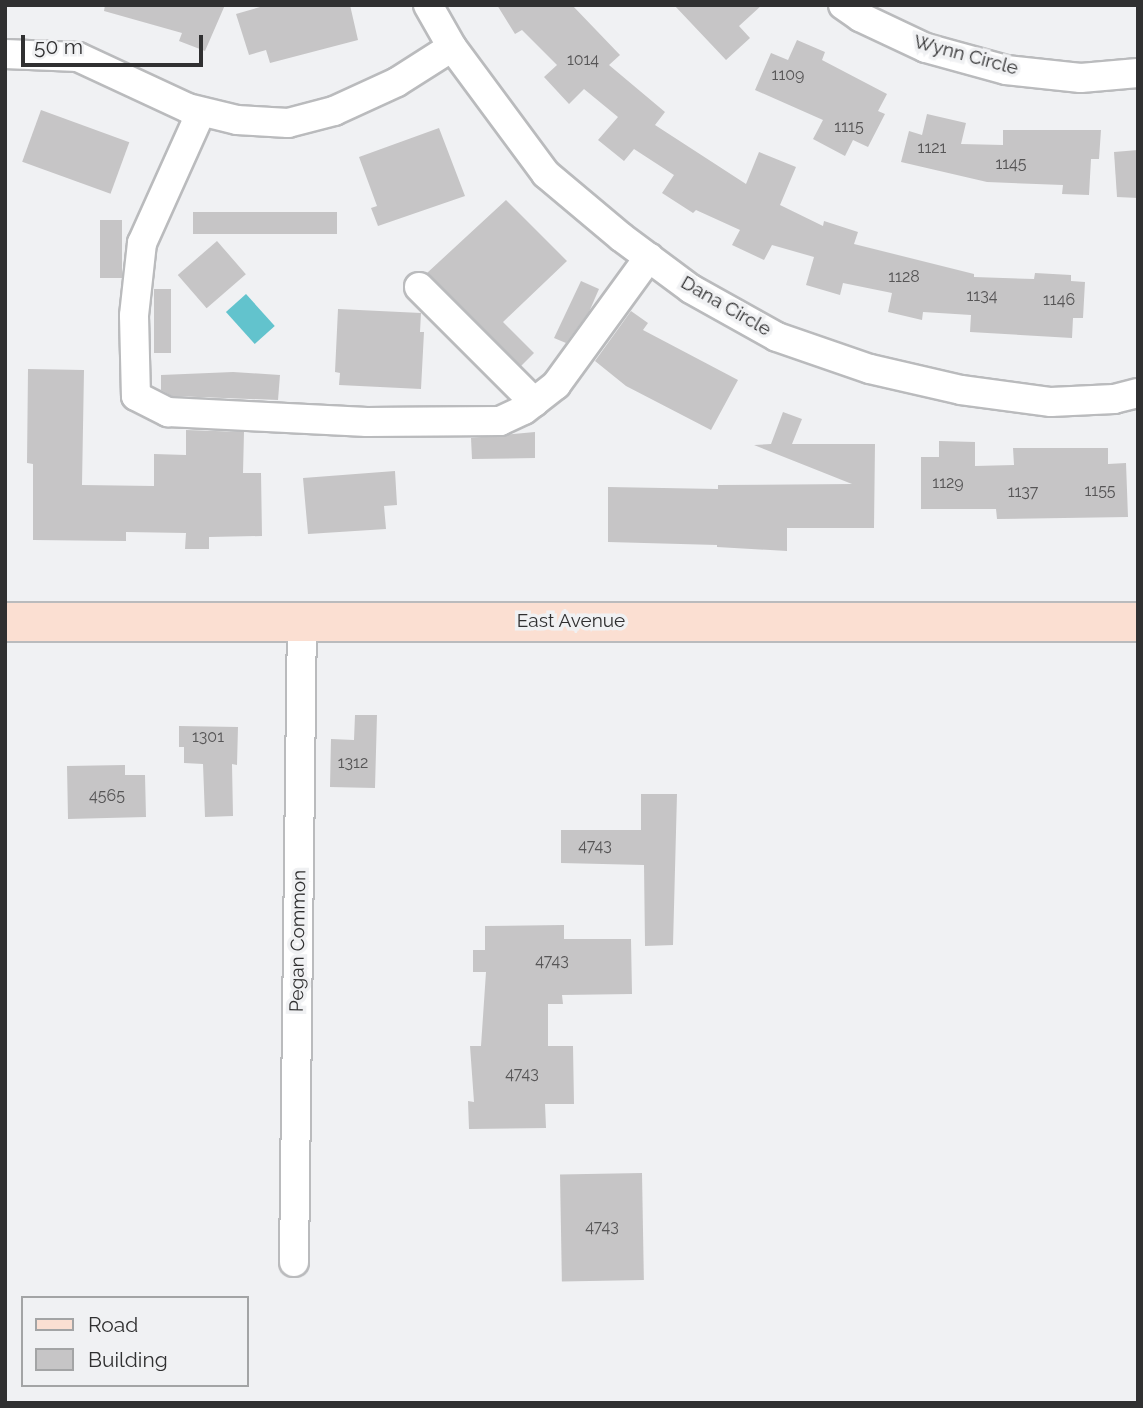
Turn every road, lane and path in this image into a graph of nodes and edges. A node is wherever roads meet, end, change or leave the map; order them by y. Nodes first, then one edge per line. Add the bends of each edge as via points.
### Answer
1 (428, 5) edge
2 (844, 5) edge
3 (452, 47) junction
4 (5, 54) edge
5 (1138, 72) edge
6 (201, 112) junction
7 (649, 257) junction
8 (419, 287) dead end
9 (1138, 393) edge
10 (534, 402) junction
11 (302, 620) junction
12 (5, 622) edge
13 (1138, 622) edge
14 (294, 1262) dead end

1 - 3 street, Dana Circle
2 - 5 street, Wynn Circle via 926,48 1006,70 1081,78
3 - 6 street via 397,82 334,111 288,122 237,120
3 - 7 street, Dana Circle via 546,174
4 - 6 street via 78,57
6 - 10 street via 142,243 134,316 136,396 168,412 367,422 500,421
7 - 9 street, Dana Circle via 691,289 777,337 870,369 961,390 1051,402
7 - 10 street via 556,385
8 - 10 street
11 - 12 main road, East Avenue
11 - 13 main road, East Avenue
11 - 14 street, Pegan Common

